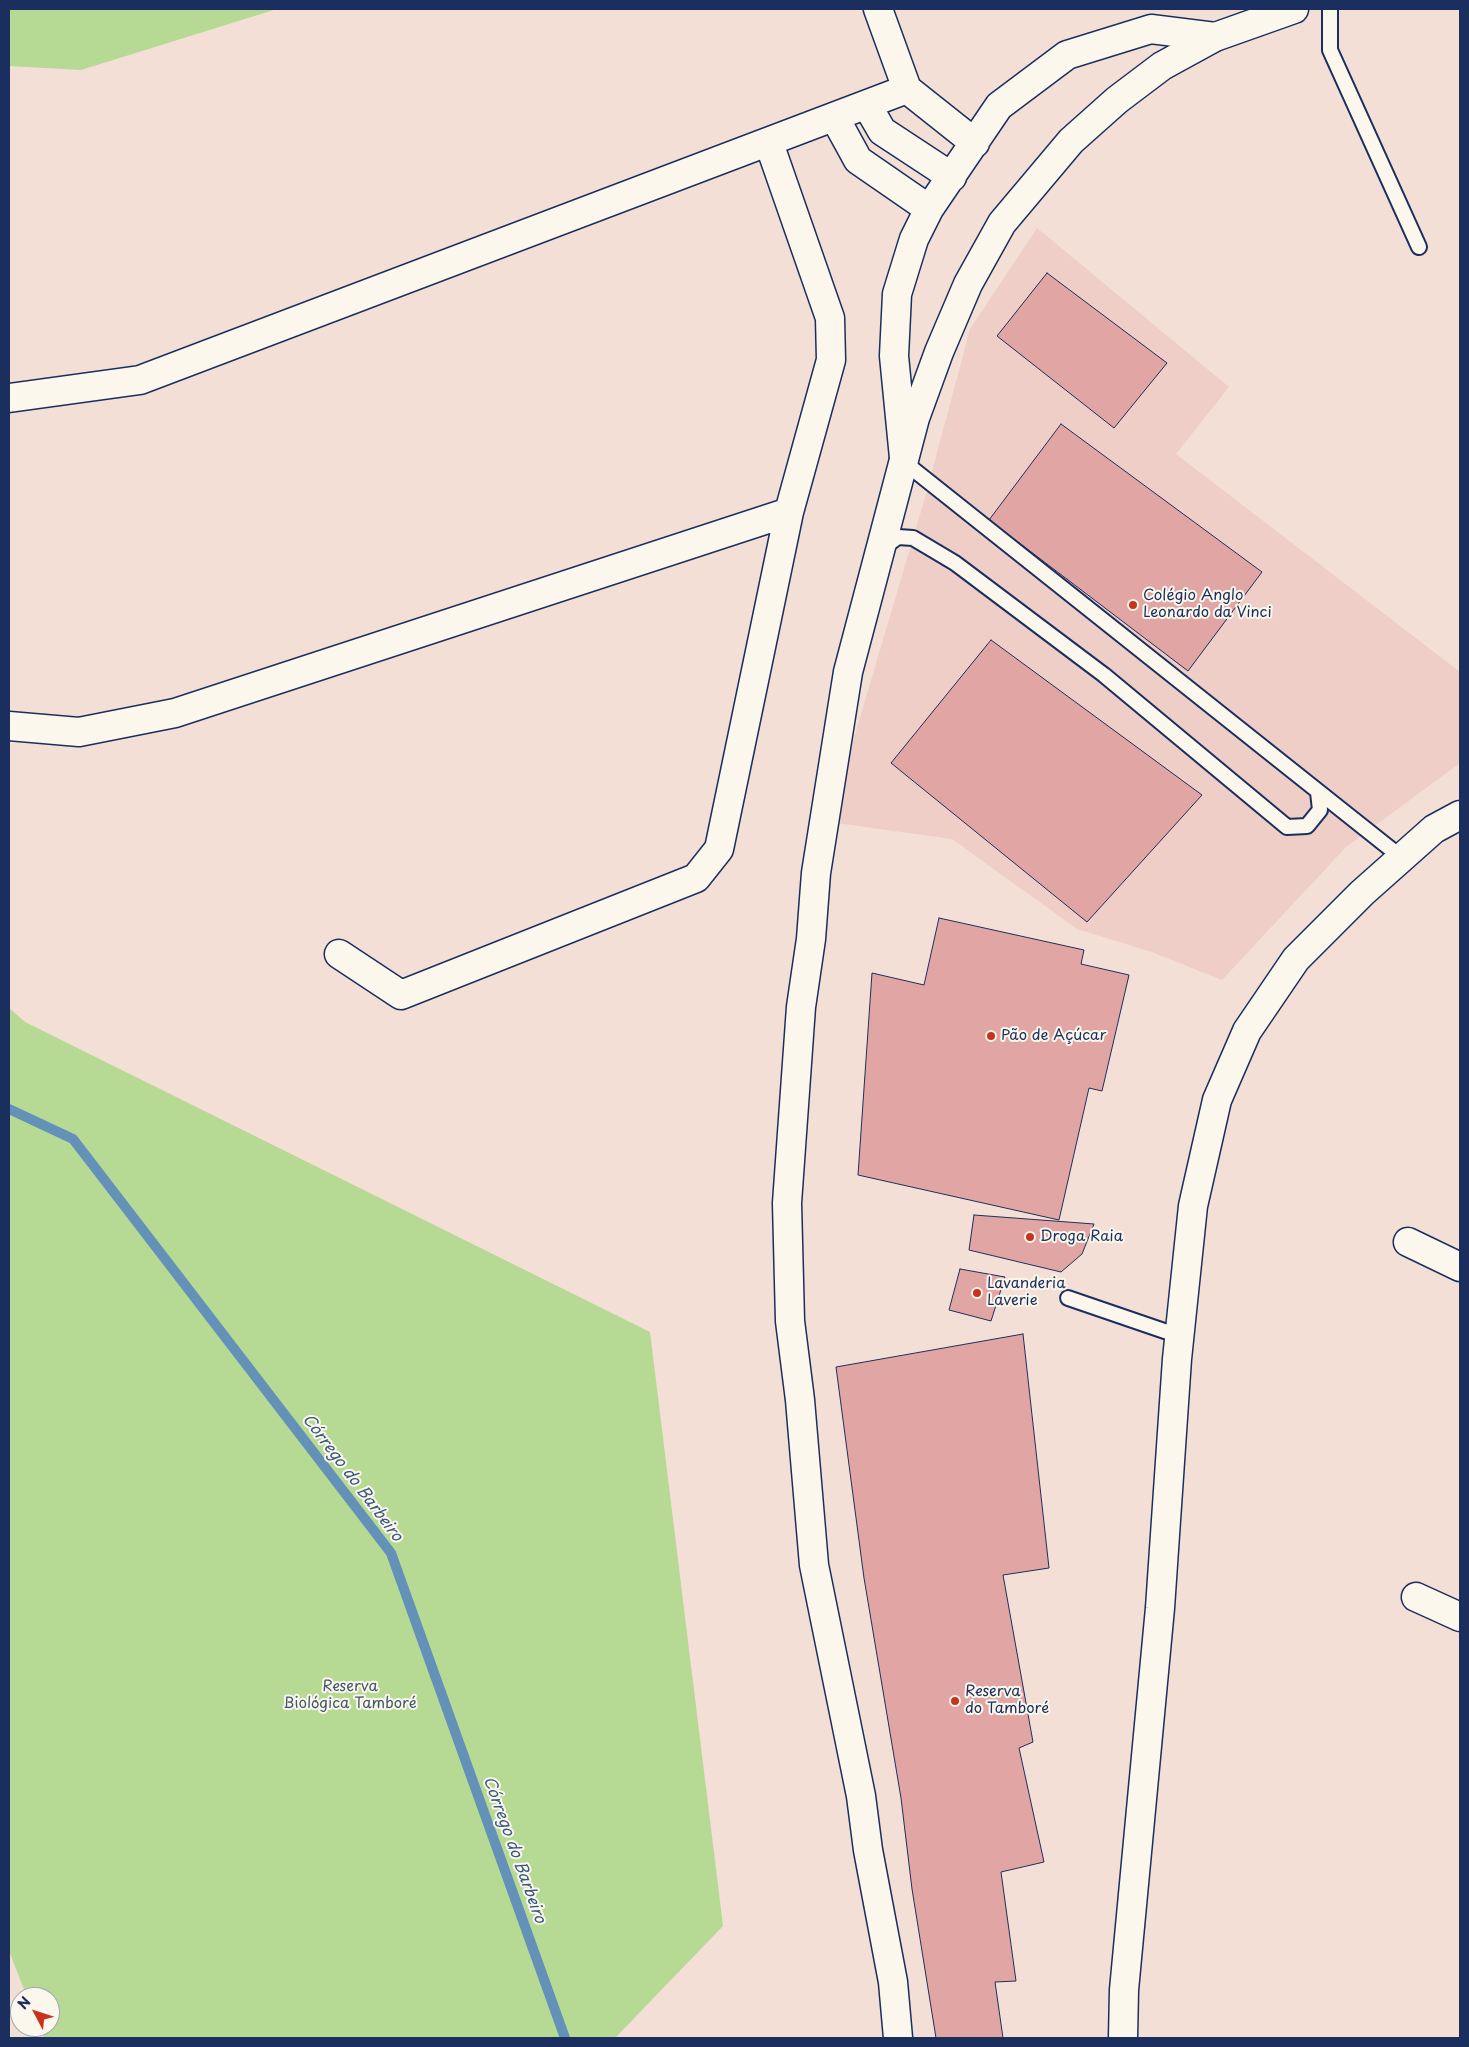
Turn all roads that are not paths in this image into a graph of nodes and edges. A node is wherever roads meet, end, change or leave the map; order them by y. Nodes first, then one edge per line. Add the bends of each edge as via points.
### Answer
1 (878, 9) edge
2 (1294, 9) edge
3 (1330, 9) edge
4 (1215, 38) junction
5 (907, 89) junction
6 (872, 103) junction
7 (835, 118) junction
8 (769, 143) junction
9 (963, 161) junction
10 (930, 209) junction
11 (1419, 247) dead end
12 (9, 398) edge
13 (904, 462) junction
14 (789, 512) junction
15 (882, 548) junction
16 (9, 726) edge
17 (1318, 792) junction
18 (1460, 814) edge
19 (1402, 858) junction
20 (339, 954) dead end
21 (1408, 1242) dead end
22 (1460, 1267) edge
23 (1068, 1298) dead end
24 (1180, 1336) junction
25 (1416, 1597) dead end
26 (1460, 1617) edge
27 (898, 2038) edge
28 (1123, 2038) edge

1 - 5 street
2 - 4 street
3 - 11 lane via 1330,50
4 - 9 street via 1151,29 1067,55 999,106
4 - 13 street via 1162,66 1117,100 1071,141 1002,223 968,284 939,352 915,418
5 - 6 street
5 - 9 street
6 - 7 street
6 - 9 street via 882,131
7 - 8 street
7 - 10 street via 858,160
8 - 12 street via 140,380
8 - 14 street via 830,318 831,360
9 - 10 street
10 - 13 street via 914,239 897,294 894,356
13 - 15 street
13 - 17 lane
14 - 16 street via 175,712 79,732
14 - 20 street via 719,849 696,878 401,995
15 - 17 lane via 898,537 913,538 955,563 1104,676 1288,827 1307,826 1320,810
15 - 27 street via 848,672 822,834 801,1008 788,1202 790,1321 814,1565 861,1796 893,1982
17 - 19 lane
18 - 19 street via 1434,829
19 - 24 street via 1362,892 1296,959 1247,1031 1216,1100 1193,1206
21 - 22 street
23 - 24 lane
24 - 28 street via 1160,1608 1124,1990
25 - 26 street

